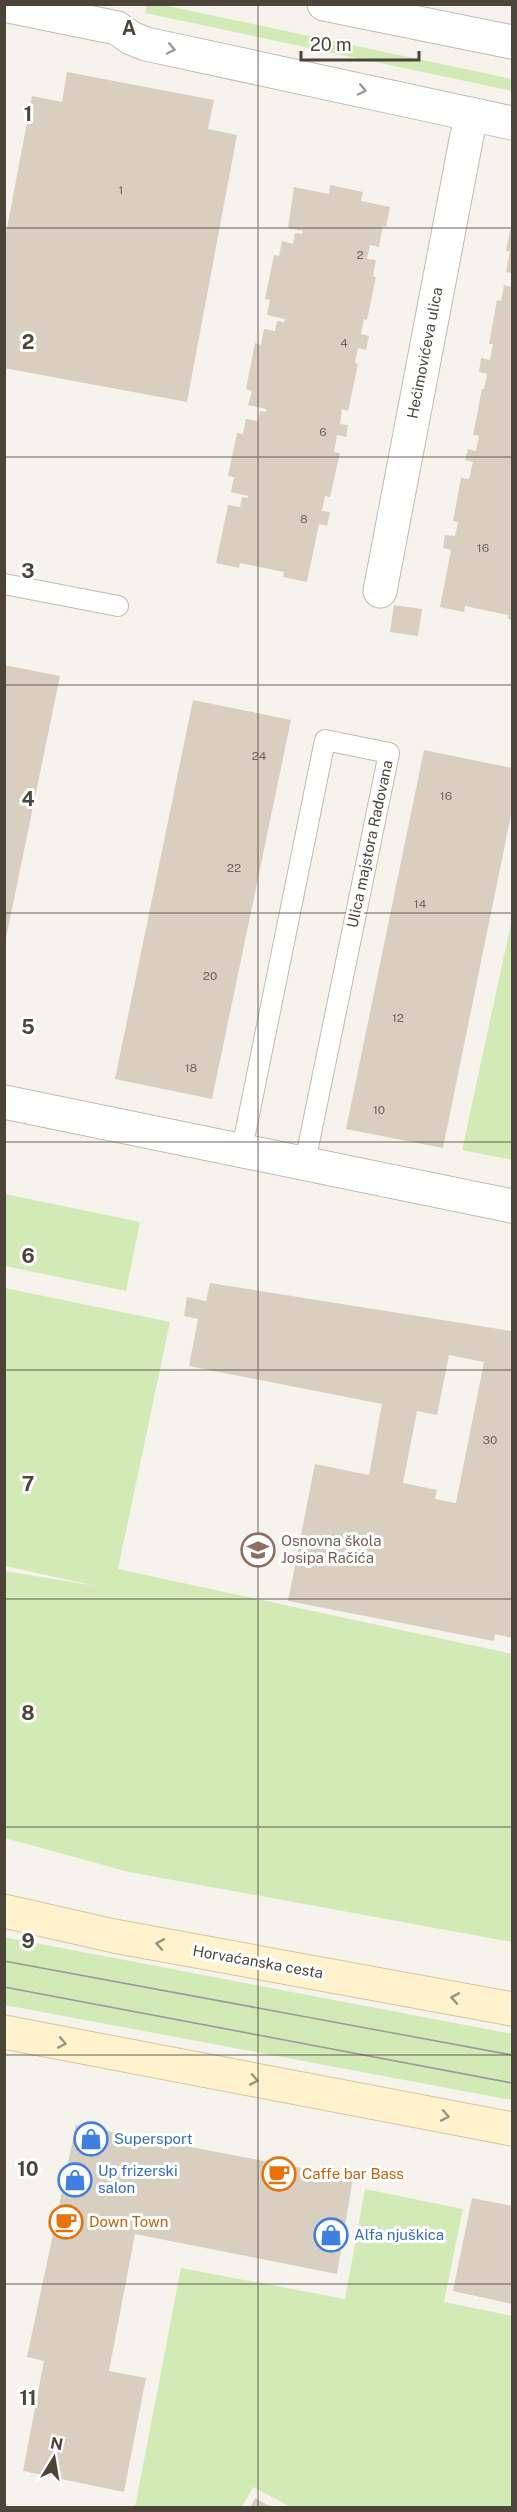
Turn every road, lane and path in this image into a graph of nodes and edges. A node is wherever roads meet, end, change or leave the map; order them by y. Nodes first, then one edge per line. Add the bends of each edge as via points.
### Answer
1 (324, 4) edge
2 (4, 5) edge
3 (123, 16) edge
4 (513, 42) edge
5 (471, 114) junction
6 (513, 123) edge
7 (4, 584) edge
8 (380, 591) dead end
9 (118, 606) dead end
10 (4, 1102) edge
11 (242, 1149) junction
12 (305, 1162) junction
13 (513, 1206) edge
14 (4, 1911) edge
15 (513, 2009) edge
16 (4, 2032) edge
17 (513, 2129) edge

1 - 4 street
2 - 3 street
3 -> 5 street via 130,38 146,44
5 - 6 street
5 - 8 street, Hećimovićeva ulica
7 - 9 lane
10 - 11 street
11 - 12 street
11 - 12 lane, Ulica majstora Radovana via 325,740 368,748 389,753
12 - 13 street
15 -> 14 street, Horvaćanska cesta via 114,1936
16 -> 17 street

